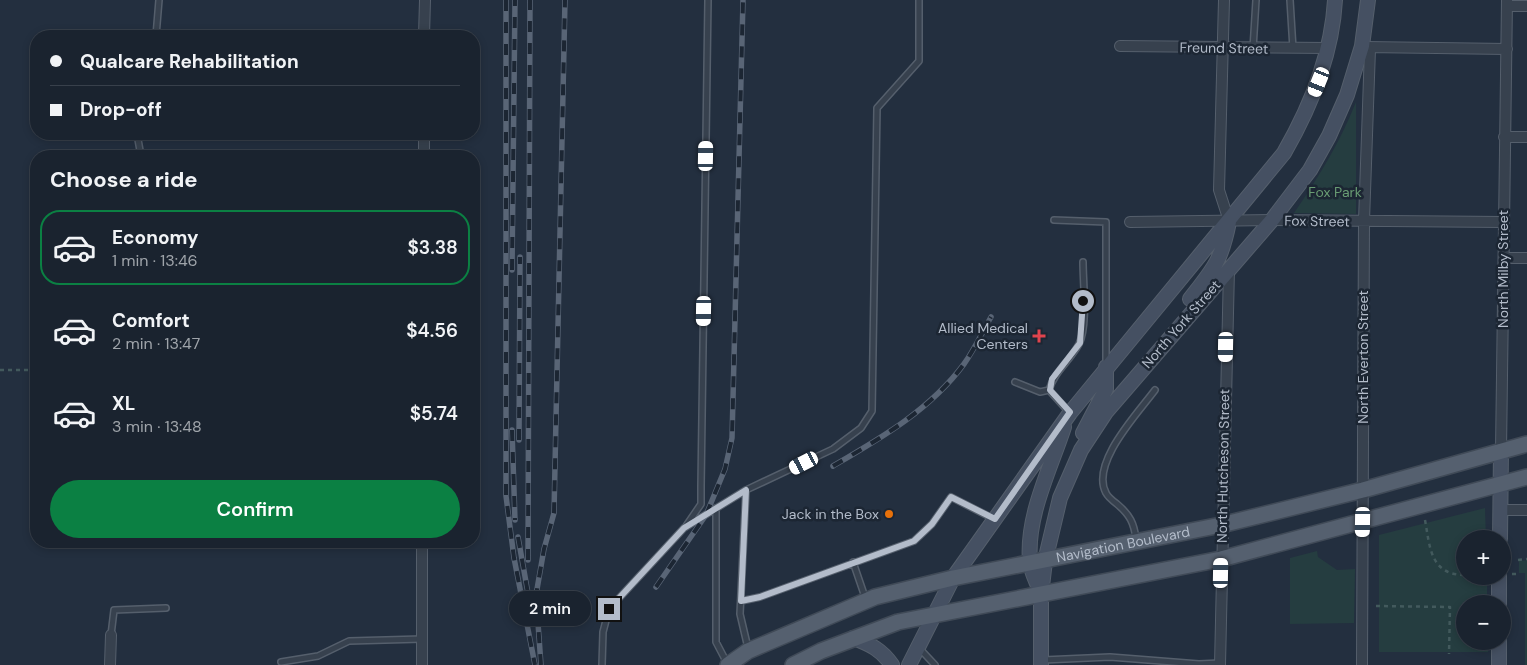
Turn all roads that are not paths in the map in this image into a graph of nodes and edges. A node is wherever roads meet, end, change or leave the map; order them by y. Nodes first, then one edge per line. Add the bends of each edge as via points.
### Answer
1 (159, 0) edge
2 (425, 0) edge
3 (708, 0) edge
4 (919, 0) edge
5 (1224, 0) edge
6 (1256, 0) edge
7 (1290, 0) edge
8 (1335, 0) edge
9 (1368, 0) edge
10 (1507, 3) edge
11 (1527, 6) edge
12 (156, 30) edge
13 (424, 30) edge
14 (1120, 46) dead end
15 (1366, 47) junction
16 (1223, 48) junction
17 (1328, 48) junction
18 (1253, 49) junction
19 (1292, 49) junction
20 (1507, 49) junction
21 (1504, 137) junction
22 (1527, 137) edge
23 (1054, 220) dead end
24 (1272, 220) junction
25 (1229, 221) junction
26 (1364, 221) junction
27 (1130, 222) dead end
28 (1503, 222) junction
29 (1504, 258) junction
30 (1527, 258) edge
31 (1083, 262) dead end
32 (1229, 268) junction
33 (1159, 349) junction
34 (1106, 367) junction
35 (1015, 382) dead end
36 (1050, 390) junction
37 (1155, 390) dead end
38 (1070, 412) junction
39 (1527, 444) edge
40 (1501, 451) junction
41 (1072, 470) junction
42 (1527, 477) edge
43 (1500, 485) junction
44 (746, 490) junction
45 (1363, 490) junction
46 (716, 508) junction
47 (1500, 510) junction
48 (1527, 510) edge
49 (995, 519) junction
50 (1363, 522) junction
51 (1221, 525) junction
52 (684, 528) junction
53 (1500, 530) edge
54 (1137, 542) junction
55 (422, 548) edge
56 (1221, 559) junction
57 (853, 562) junction
58 (1038, 563) junction
59 (953, 578) junction
60 (1041, 595) junction
61 (741, 601) junction
62 (866, 601) junction
63 (166, 608) dead end
64 (936, 615) junction
65 (110, 635) joint
66 (853, 638) junction
67 (422, 639) junction
68 (918, 647) junction
69 (1499, 650) edge
70 (752, 658) edge
71 (281, 662) dead end
72 (1041, 662) edge
73 (799, 664) edge
74 (1220, 664) edge
75 (110, 665) edge
76 (422, 665) edge
77 (602, 665) edge
78 (728, 665) edge
79 (892, 665) edge
80 (909, 665) edge
81 (935, 665) edge
82 (1362, 665) edge
83 (1499, 665) edge

1 - 12 lane
2 - 13 street
3 - 52 lane via 702,486 700,504
4 - 44 lane via 919,61 877,108 872,411 861,428 833,449
5 - 16 street
6 - 18 lane
7 - 19 lane
8 - 17 main road
9 - 15 main road, North York Street
10 - 11 street
10 - 20 street, North Milby Street
14 - 16 street, Freund Street
15 - 20 street
15 - 24 main road, North York Street via 1329,136 1310,170
15 - 26 street, North Everton Street
16 - 18 street, Freund Street
16 - 25 street via 1219,190
17 - 19 street, Freund Street
17 - 25 main road via 1319,82 1304,118 1284,153
18 - 19 street, Freund Street
20 - 21 street, North Milby Street
21 - 22 street
21 - 28 street, North Milby Street
23 - 34 lane via 1106,222
24 - 25 street, Fox Street
24 - 26 street, Fox Street
24 - 32 main road, North York Street
25 - 27 street, Fox Street
25 - 33 main road via 1216,266 1187,303
25 - 34 main road
26 - 28 street, Fox Street
26 - 45 street, North Everton Street
28 - 29 street, North Milby Street
29 - 30 street
29 - 40 street, North Milby Street
31 - 36 lane via 1080,343 1052,379
32 - 33 main road, North York Street
32 - 51 street, North Hutcheson Street
33 - 41 main road, North York Street via 1106,412
34 - 38 main road
34 - 41 main road via 1106,389 1084,430
35 - 36 lane via 1040,392
36 - 38 lane
37 - 54 lane via 1107,456 1102,481 1106,494 1134,522
38 - 49 main road
38 - 58 main road via 1037,506 1031,543
39 - 40 main road, Navigation Boulevard
40 - 43 main road, North Milby Street
40 - 45 main road, Navigation Boulevard
41 - 58 main road, North York Street
42 - 43 main road
43 - 47 main road, North Milby Street
43 - 50 main road
44 - 46 lane
44 - 61 lane
45 - 50 street, North Everton Street
45 - 51 main road, Navigation Boulevard
46 - 52 lane
46 - 78 lane via 716,642
47 - 48 street
47 - 53 main road, North Milby Street
49 - 57 lane via 951,497 932,524 914,541
49 - 59 main road
50 - 56 main road
50 - 82 street, North Everton Street
51 - 54 main road, Navigation Boulevard
51 - 56 street, North Hutcheson Street
52 - 77 lane via 609,609 603,632
54 - 58 main road, Navigation Boulevard
55 - 67 street
56 - 60 main road
56 - 74 street, North Hutcheson Street
57 - 61 lane
57 - 62 lane
58 - 59 main road, Navigation Boulevard
58 - 60 main road, North York Street
59 - 62 main road, Navigation Boulevard
59 - 64 main road
60 - 64 main road
60 - 72 main road, North York Street
61 - 70 lane via 740,614
62 - 70 main road, Navigation Boulevard
63 - 65 lane via 114,610
64 - 66 main road via 898,622
64 - 68 main road
65 - 75 street
66 - 73 main road
66 - 79 main road via 875,647
67 - 71 lane via 349,641 318,656
67 - 76 street
68 - 80 main road
68 - 81 lane
69 - 83 main road
70 - 78 main road, Navigation Boulevard
72 - 74 lane via 1110,657

